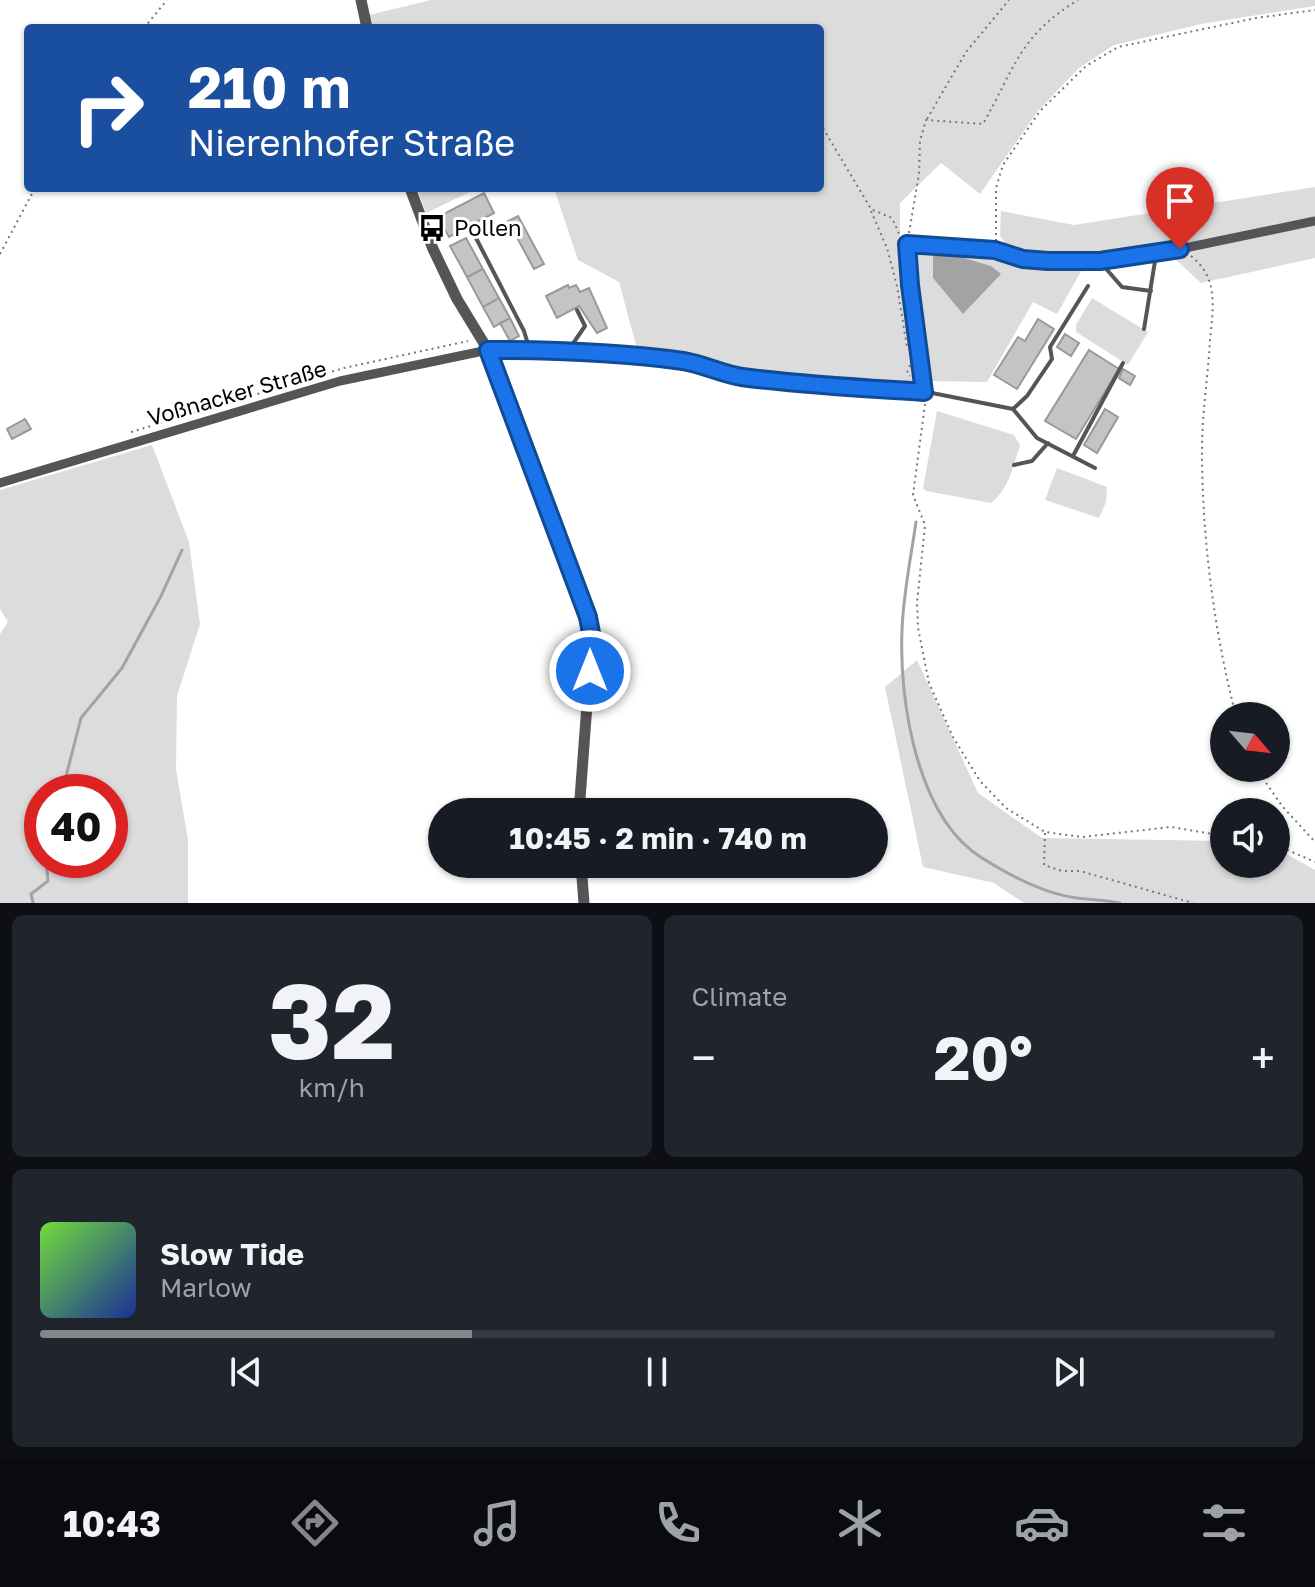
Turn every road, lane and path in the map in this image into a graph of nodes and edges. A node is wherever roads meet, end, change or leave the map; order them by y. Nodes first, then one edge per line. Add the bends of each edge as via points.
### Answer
1 (167, 0) edge
2 (361, 0) edge
3 (1009, 0) edge
4 (1078, 0) edge
5 (1315, 10) edge
6 (147, 24) edge
7 (366, 24) edge
8 (926, 120) junction
9 (824, 130) edge
10 (33, 192) edge
11 (412, 192) edge
12 (871, 209) junction
13 (1315, 221) edge
14 (476, 238) dead end
15 (907, 244) junction
16 (1180, 249) junction
17 (995, 250) junction
18 (1157, 253) junction
19 (0, 254) edge
20 (1100, 261) junction
21 (1088, 286) dead end
22 (1151, 291) junction
23 (577, 310) dead end
24 (1144, 329) dead end
25 (488, 350) junction
26 (530, 351) junction
27 (572, 352) junction
28 (1123, 363) dead end
29 (923, 392) junction
30 (1013, 409) junction
31 (1048, 443) junction
32 (1073, 456) junction
33 (1014, 465) dead end
34 (1095, 468) dead end
35 (0, 483) edge
36 (1233, 702) edge
37 (1266, 782) edge
38 (580, 798) edge
39 (1045, 832) junction
40 (1210, 834) edge
41 (1315, 842) edge
42 (1290, 851) edge
43 (1315, 862) edge
44 (582, 878) edge
45 (584, 903) edge
46 (1193, 903) edge

1 - 6 path
2 - 7 street
3 - 8 path via 966,52
4 - 8 path via 1028,41 983,124
5 - 17 path via 1118,47 1086,66 1040,111 1003,165 996,188
8 - 15 path
9 - 12 path
10 - 19 path
11 - 25 street via 457,299
12 - 15 path via 892,218
12 - 29 path via 897,286 907,373
13 - 16 street
14 - 26 lane
15 - 17 street
15 - 29 street
16 - 18 street
16 - 36 path via 1198,261 1212,287 1203,484 1220,645
17 - 20 street via 1023,259
18 - 20 street
18 - 22 lane
20 - 22 lane via 1122,287
21 - 30 lane via 1050,347 1052,359
22 - 24 lane
23 - 27 lane via 585,326
25 - 26 street, Voßnacker Straße
25 - 35 street, Voßnacker Straße via 340,381
25 - 38 street via 588,617 591,651
26 - 27 street, Voßnacker Straße
27 - 29 street, Voßnacker Straße via 686,362 767,380
28 - 32 lane
29 - 30 lane
29 - 39 path via 913,495 925,525 917,603 926,675 953,737 980,781 1006,808
30 - 31 lane via 1037,438
31 - 32 lane
31 - 33 lane via 1032,461
32 - 34 lane
37 - 41 path
39 - 40 path via 1082,837 1171,827
39 - 46 path via 1044,865
42 - 43 path
44 - 45 street

